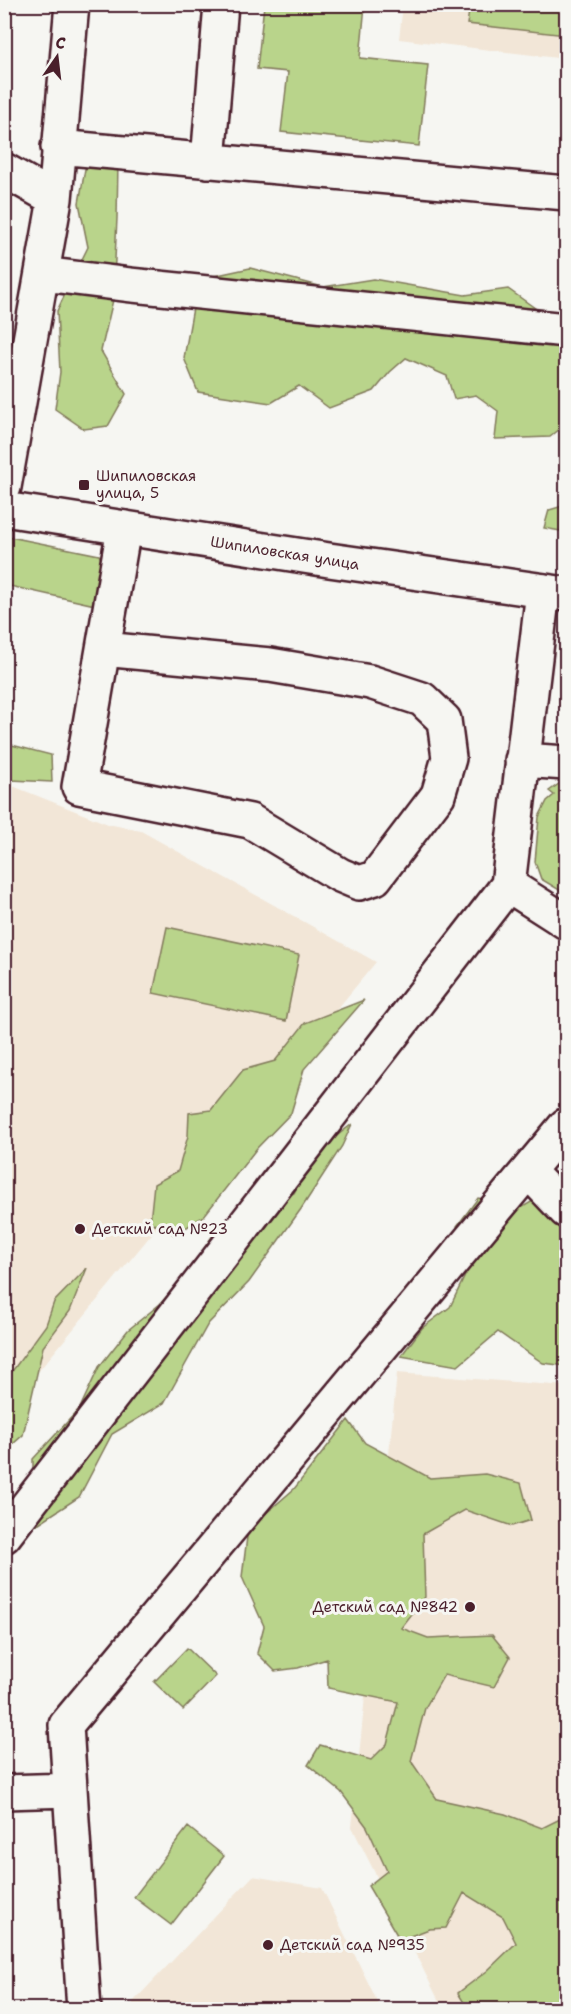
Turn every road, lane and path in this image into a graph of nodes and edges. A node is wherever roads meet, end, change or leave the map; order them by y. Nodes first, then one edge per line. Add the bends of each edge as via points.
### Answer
1 (72, 4) edge
2 (221, 4) edge
3 (58, 147) junction
4 (208, 161) junction
5 (4, 171) edge
6 (567, 193) edge
7 (55, 199) junction
8 (43, 274) junction
9 (567, 330) edge
10 (4, 487) edge
11 (4, 508) edge
12 (124, 528) junction
13 (555, 593) edge
14 (103, 649) junction
15 (522, 760) junction
16 (567, 764) edge
17 (508, 885) junction
18 (567, 922) edge
19 (567, 1125) edge
20 (528, 1171) junction
21 (567, 1210) edge
22 (4, 1536) edge
23 (70, 1790) junction
24 (4, 1792) edge
25 (84, 2010) edge

1 - 3 main road
2 - 4 main road
3 - 4 main road
3 - 7 main road
4 - 6 main road
5 - 7 main road
7 - 8 main road
8 - 9 main road
8 - 10 main road
11 - 12 main road, Шипиловская улица
12 - 13 main road, Шипиловская улица
12 - 14 main road
13 - 15 main road
14 - 14 main road via 270,665 370,682 422,699 444,720 449,758 438,795 375,878 359,883 250,821 79,787 86,691
15 - 16 main road
15 - 17 main road
17 - 18 main road
17 - 22 main road
19 - 20 main road
20 - 21 main road
20 - 23 main road via 66,1725
23 - 24 main road
23 - 25 main road

